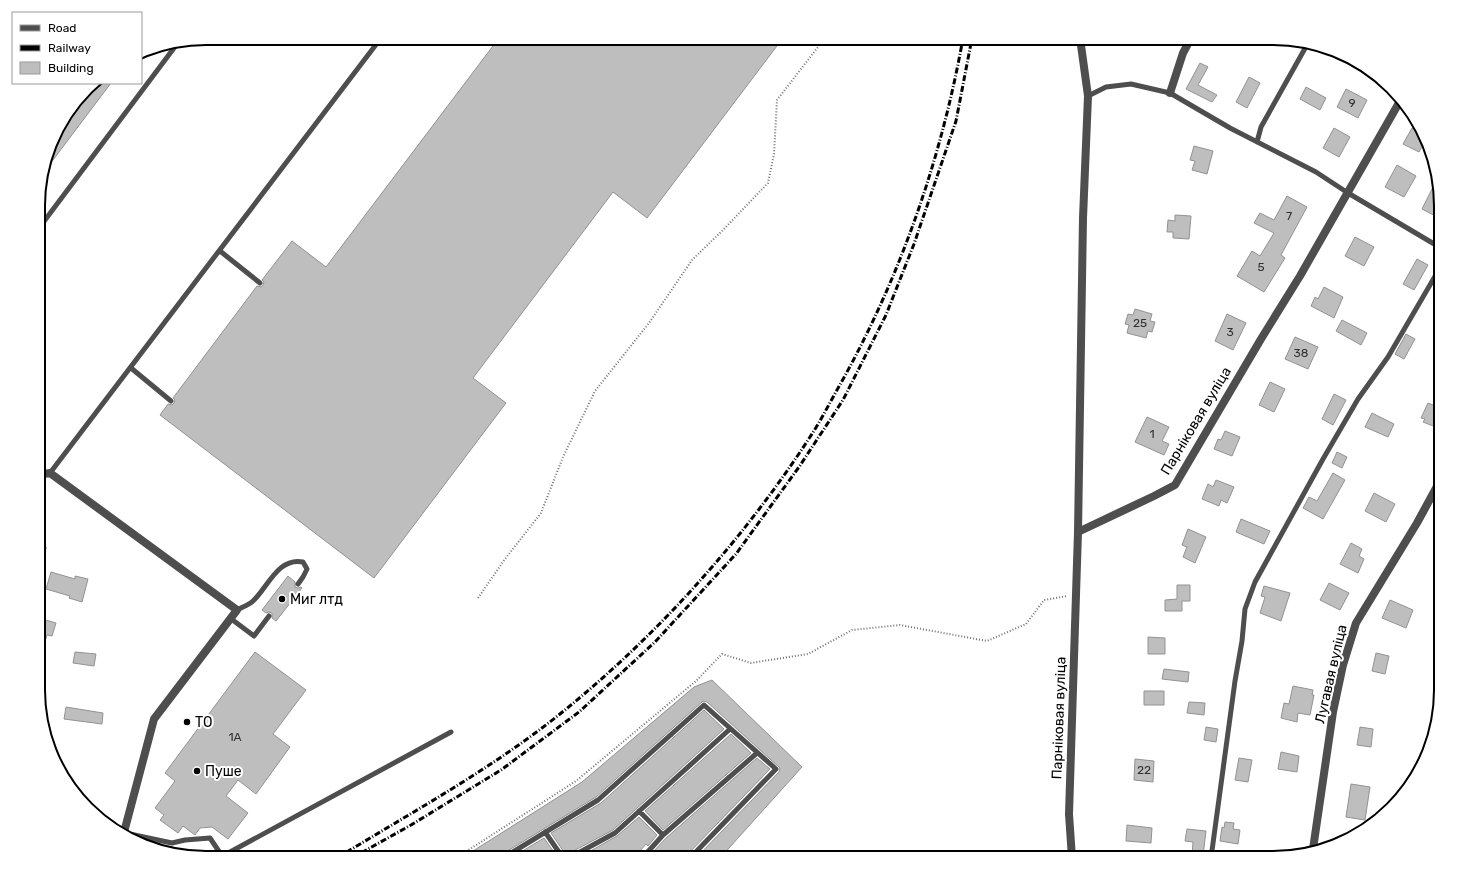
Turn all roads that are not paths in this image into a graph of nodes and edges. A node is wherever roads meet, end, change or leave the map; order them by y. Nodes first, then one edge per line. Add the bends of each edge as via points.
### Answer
1 (376, 45) edge
2 (1081, 45) edge
3 (1187, 45) edge
4 (174, 48) edge
5 (1305, 48) edge
6 (1170, 93) junction
7 (1088, 96) junction
8 (1398, 105) edge
9 (1257, 142) junction
10 (1348, 193) junction
11 (45, 220) edge
12 (1434, 244) edge
13 (220, 251) junction
14 (1434, 278) edge
15 (260, 282) dead end
16 (131, 368) junction
17 (170, 401) dead end
18 (50, 473) junction
19 (45, 474) edge
20 (1434, 492) edge
21 (1078, 532) junction
22 (298, 584) dead end
23 (237, 610) junction
24 (269, 616) dead end
25 (230, 618) junction
26 (730, 729) junction
27 (451, 732) dead end
28 (757, 753) junction
29 (639, 811) junction
30 (126, 829) edge
31 (545, 832) junction
32 (663, 835) junction
33 (144, 838) edge
34 (1313, 846) edge
35 (217, 851) edge
36 (231, 851) edge
37 (514, 851) edge
38 (557, 851) edge
39 (582, 851) edge
40 (651, 851) edge
41 (697, 851) edge
42 (1072, 851) edge
43 (1212, 851) edge

1 - 13 lane
2 - 7 street
3 - 6 street
4 - 11 lane
5 - 9 lane via 1261,126
6 - 7 lane via 1131,84 1106,87
6 - 9 lane
7 - 21 street via 1083,218
8 - 10 street, Парніковая вуліца
9 - 10 lane via 1316,172
10 - 12 lane
10 - 21 street, Парніковая вуліца via 1175,485
13 - 15 lane
13 - 16 lane
14 - 43 lane via 1388,357 1358,399 1255,582 1245,609
16 - 17 lane
16 - 18 lane
18 - 19 street
18 - 23 street
20 - 34 street, Лугавая вуліца via 1356,623 1333,712
21 - 42 street, Парніковая вуліца via 1069,814
22 - 23 lane via 307,569 303,562 294,560 284,565 254,600
23 - 25 street
24 - 25 lane via 254,636
25 - 30 street via 154,719
26 - 28 lane
26 - 29 lane
26 - 31 lane via 704,705 598,800
27 - 36 lane
28 - 32 lane
28 - 41 lane via 776,769
29 - 32 lane
29 - 39 lane via 614,833
31 - 37 lane
31 - 38 lane
32 - 40 lane
33 - 35 lane via 172,843 210,838

